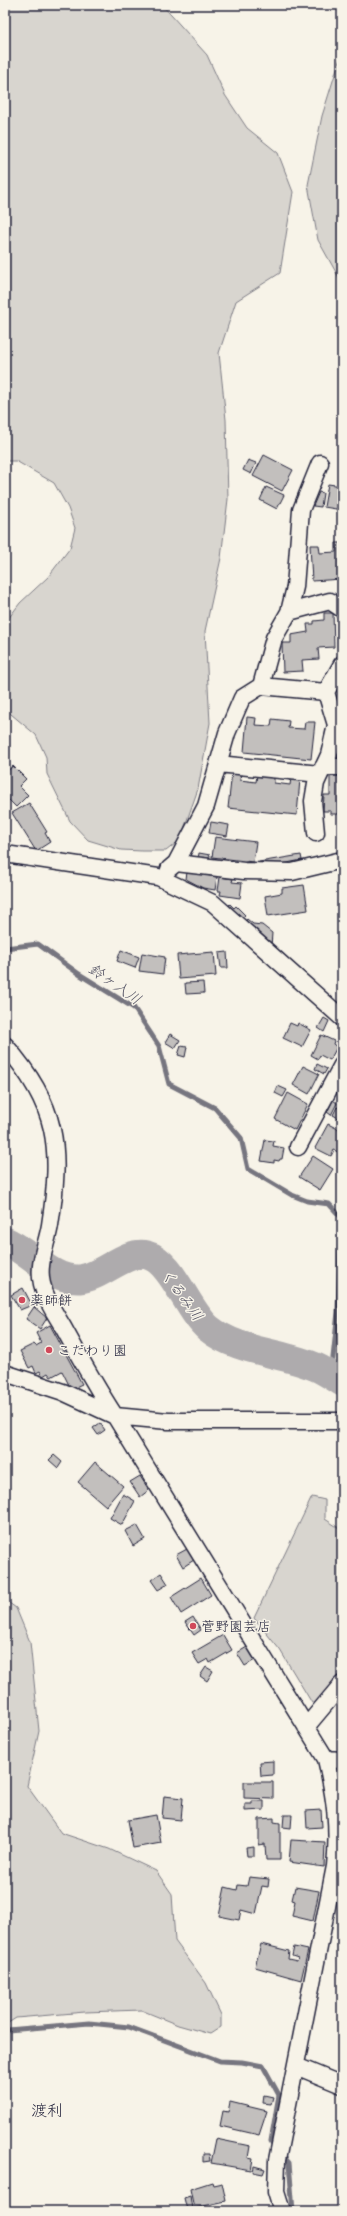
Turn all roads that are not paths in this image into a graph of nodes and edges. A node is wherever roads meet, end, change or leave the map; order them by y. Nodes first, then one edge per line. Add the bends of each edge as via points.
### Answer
1 (320, 463) dead end
2 (342, 609) edge
3 (289, 612) junction
4 (342, 664) edge
5 (261, 686) junction
6 (326, 692) junction
7 (342, 702) edge
8 (218, 764) junction
9 (342, 767) edge
10 (322, 771) junction
11 (316, 833) dead end
12 (5, 854) edge
13 (342, 860) edge
14 (176, 864) junction
15 (158, 878) junction
16 (342, 1018) edge
17 (5, 1045) edge
18 (342, 1065) edge
19 (298, 1147) dead end
20 (5, 1373) edge
21 (115, 1416) junction
22 (342, 1421) edge
23 (342, 1684) edge
24 (306, 1727) junction
25 (326, 1759) junction
26 (342, 1760) edge
27 (296, 2066) junction
28 (342, 2085) edge
29 (282, 2211) edge

1 - 3 street via 301,510 295,587
2 - 3 street via 330,601
3 - 5 street via 274,638
4 - 6 street
5 - 6 street
5 - 8 street via 242,698 227,733
6 - 7 street
6 - 10 street via 336,725 329,755
8 - 10 street
8 - 14 street via 206,806
9 - 10 street
10 - 11 street via 316,783 313,801
12 - 15 street
13 - 14 street via 292,872 244,871
14 - 15 street
15 - 16 street via 213,903
17 - 21 street via 29,1074 41,1097 50,1118 55,1143 56,1175 50,1226 42,1259 41,1283 47,1301 90,1378
18 - 19 street
20 - 21 street via 63,1392
21 - 22 street via 168,1421
21 - 24 street
23 - 24 street
24 - 25 street
25 - 26 street
25 - 27 street via 338,1826 335,1866
27 - 28 street
27 - 29 street via 279,2152 276,2192

